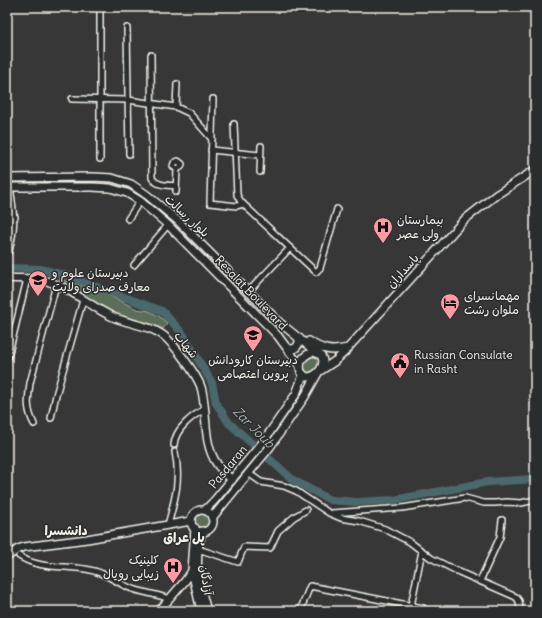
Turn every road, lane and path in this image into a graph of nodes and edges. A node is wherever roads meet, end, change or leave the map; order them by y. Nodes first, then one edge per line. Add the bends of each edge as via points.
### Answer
1 (100, 7) edge
2 (127, 28) dead end
3 (152, 55) dead end
4 (177, 84) dead end
5 (72, 99) dead end
6 (213, 99) dead end
7 (100, 100) junction
8 (128, 100) junction
9 (152, 103) junction
10 (176, 106) junction
11 (234, 124) dead end
12 (212, 139) junction
13 (261, 146) dead end
14 (211, 150) junction
15 (235, 152) junction
16 (129, 154) dead end
17 (260, 155) junction
18 (100, 159) dead end
19 (177, 169) dead end
20 (535, 170) edge
21 (260, 172) dead end
22 (7, 178) edge
23 (176, 186) junction
24 (9, 187) edge
25 (176, 192) dead end
26 (10, 201) edge
27 (140, 202) junction
28 (243, 204) junction
29 (337, 209) dead end
30 (7, 217) edge
31 (15, 218) junction
32 (128, 219) dead end
33 (168, 224) junction
34 (290, 248) junction
35 (9, 251) dead end
36 (134, 265) dead end
37 (7, 278) edge
38 (27, 279) junction
39 (56, 285) junction
40 (248, 292) junction
41 (83, 300) junction
42 (279, 322) junction
43 (299, 338) junction
44 (288, 348) junction
45 (348, 348) junction
46 (318, 353) junction
47 (7, 361) edge
48 (300, 366) junction
49 (319, 372) junction
50 (303, 375) junction
51 (205, 409) junction
52 (51, 418) dead end
53 (34, 424) dead end
54 (174, 445) dead end
55 (175, 452) dead end
56 (248, 474) junction
57 (232, 480) junction
58 (535, 500) edge
59 (205, 510) junction
60 (306, 510) dead end
61 (329, 513) junction
62 (212, 518) junction
63 (502, 520) dead end
64 (191, 521) junction
65 (168, 525) junction
66 (195, 528) junction
67 (202, 531) junction
68 (198, 549) junction
69 (422, 551) junction
70 (19, 556) dead end
71 (7, 557) edge
72 (192, 570) junction
73 (193, 579) junction
74 (184, 581) junction
75 (480, 581) junction
76 (169, 599) junction
77 (411, 606) junction
78 (423, 608) dead end
79 (159, 611) edge
80 (201, 611) edge
81 (206, 611) edge
82 (300, 611) edge
83 (520, 611) edge

1 - 7 street
2 - 8 street
3 - 9 street
4 - 10 street
5 - 7 street
6 - 12 street
7 - 8 street
7 - 18 street
8 - 9 street
8 - 16 street
9 - 10 street
9 - 23 street via 152,178 158,184
10 - 12 street via 189,112
11 - 15 street
12 - 14 street
13 - 17 street
14 - 15 street
14 - 28 street via 210,203 237,206
15 - 17 street
15 - 28 street via 236,192
17 - 21 street
19 - 23 street
20 - 45 main road, پاسداران via 496,195 464,220
22 - 40 main road, بلوار رسالت via 93,177 112,178 131,184 177,220
23 - 25 street
24 - 26 street
24 - 27 main road, Resalat Boulevard via 110,188 127,193
26 - 31 street
27 - 32 street
27 - 33 main road, Resalat Boulevard
28 - 34 street
29 - 34 street via 320,268 316,272
30 - 31 street
31 - 35 street
33 - 36 street
33 - 44 main road, Resalat Boulevard
34 - 40 street
37 - 38 main road, شهاب
38 - 39 main road, شهاب
38 - 47 street
39 - 41 main road, شهاب
39 - 53 street via 30,383 29,413
40 - 42 main road, بلوار رسالت
41 - 51 main road, شهاب via 112,316 157,331 170,341 201,386
41 - 52 street
42 - 43 main road, بلوار رسالت
42 - 45 main road via 288,325 308,341 324,349 332,351
43 - 44 main road via 300,342 295,349
43 - 46 main road, بلوار رسالت
44 - 48 main road, Resalat Boulevard
45 - 46 main road via 339,354 329,356
45 - 49 main road, پاسداران
46 - 48 main road via 305,356
46 - 49 main road via 323,360
48 - 50 main road
49 - 50 main road via 310,377
49 - 56 main road, Pasdaran via 270,447
50 - 57 main road, Pasdaran via 296,394 263,442
51 - 54 street via 183,426 174,440
51 - 57 main road, شهاب via 206,428 216,464
55 - 65 street via 179,476
56 - 61 street via 261,482 296,491
56 - 62 main road, Pasdaran
57 - 59 main road, Pasdaran
58 - 61 street via 521,503 484,503 465,498 402,508
59 - 62 main road
59 - 64 main road via 194,513
60 - 68 street via 278,531 270,548 244,547 238,562
61 - 69 street via 385,529
62 - 67 main road via 210,528
63 - 75 street via 500,537
64 - 65 main road
64 - 66 main road
65 - 71 main road via 24,547
66 - 67 main road
66 - 72 main road, آزادگان
67 - 68 main road, آزادگان
68 - 81 main road, آزادگان via 197,575
69 - 75 street via 431,558
69 - 77 street
70 - 76 street via 42,565 96,571 131,589
72 - 73 main road, آزادگان
72 - 74 main road
73 - 74 main road
73 - 80 main road, آزادگان
74 - 76 main road
75 - 83 street via 516,597
76 - 79 main road
77 - 78 street
77 - 82 street via 310,586

